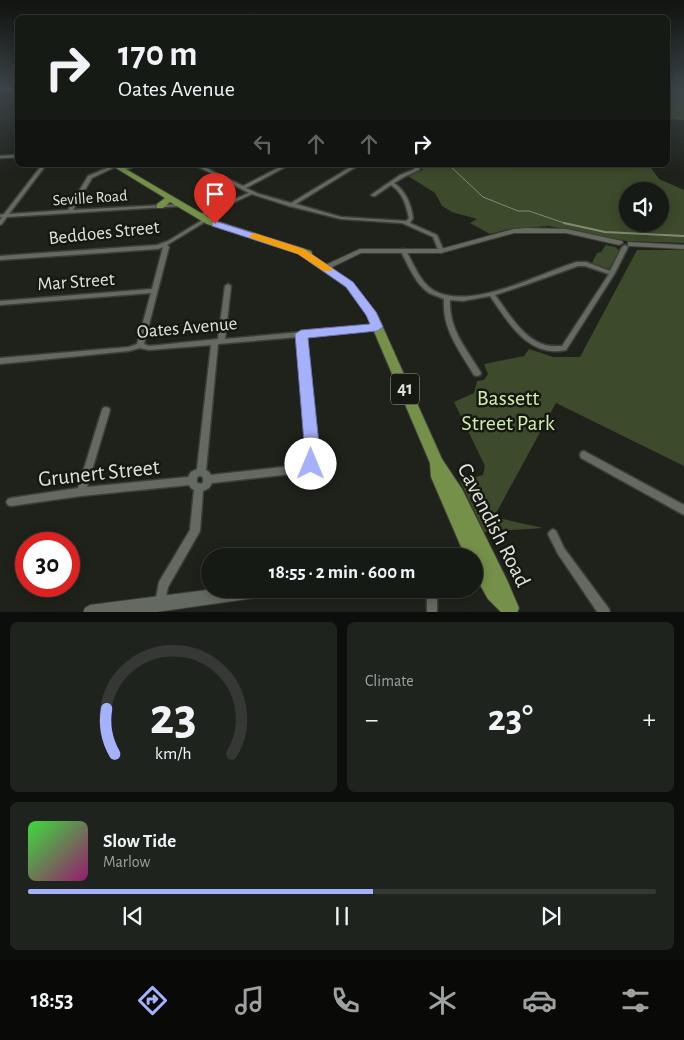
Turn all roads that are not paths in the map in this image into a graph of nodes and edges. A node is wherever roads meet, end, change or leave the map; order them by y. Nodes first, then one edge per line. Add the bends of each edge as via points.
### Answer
1 (15, 156) edge
2 (0, 157) edge
3 (42, 167) edge
4 (110, 167) edge
5 (118, 167) edge
6 (130, 167) edge
7 (201, 167) edge
8 (354, 167) edge
9 (416, 167) edge
10 (281, 168) edge
11 (122, 170) junction
12 (391, 183) junction
13 (242, 188) junction
14 (252, 193) junction
15 (373, 195) dead end
16 (170, 198) junction
17 (291, 204) junction
18 (181, 205) junction
19 (160, 206) junction
20 (69, 212) junction
21 (2, 216) edge
22 (203, 218) junction
23 (0, 222) edge
24 (407, 223) junction
25 (164, 245) junction
26 (625, 245) junction
27 (684, 247) edge
28 (403, 250) junction
29 (441, 251) junction
30 (0, 258) edge
31 (327, 266) junction
32 (612, 273) junction
33 (228, 286) dead end
34 (155, 291) junction
35 (491, 294) junction
36 (447, 299) junction
37 (0, 303) edge
38 (377, 327) junction
39 (301, 334) junction
40 (218, 342) junction
41 (140, 346) junction
42 (0, 361) edge
43 (476, 373) dead end
44 (106, 410) dead end
45 (584, 456) dead end
46 (201, 472) junction
47 (208, 479) junction
48 (195, 484) junction
49 (82, 492) junction
50 (11, 502) dead end
51 (684, 510) edge
52 (553, 534) dead end
53 (473, 548) edge
54 (483, 569) edge
55 (201, 598) edge
56 (432, 598) edge
57 (160, 603) junction
58 (511, 610) edge
59 (90, 612) edge
60 (432, 612) edge
61 (605, 612) edge

1 - 2 street
3 - 21 street
4 - 20 street via 90,176
5 - 11 main road, Cavendish Road / 41
6 - 11 street
7 - 13 street
8 - 17 street
9 - 12 street
10 - 13 street
11 - 16 main road, Cavendish Road / 41
12 - 15 street
12 - 24 street via 397,186 409,204 411,218
13 - 14 street
14 - 17 street
14 - 22 street, Beddoes Street
16 - 18 main road, Cavendish Road / 41
16 - 19 main road
17 - 24 street via 341,218
18 - 19 street, Seville Road
18 - 22 main road, Cavendish Road / 41
19 - 20 street, Seville Road
20 - 21 street, Seville Road
21 - 23 street
22 - 25 street, Beddoes Street
22 - 31 main road, Cavendish Road / 41 via 301,252
24 - 29 street via 435,236
25 - 30 street, Beddoes Street
25 - 34 street
26 - 27 street
26 - 29 street via 566,232 528,230 509,232
26 - 32 street
28 - 29 street
28 - 31 street via 360,251
28 - 36 street via 422,282
31 - 38 main road, Cavendish Road / 41 via 353,288 372,314
32 - 35 street via 577,264
32 - 35 street via 564,348 546,349 528,341
33 - 40 street
34 - 37 street, Mar Street
34 - 41 street
35 - 36 street via 470,300
36 - 43 street via 450,328
38 - 39 street, Oates Avenue
38 - 53 main road, Cavendish Road / 41 via 437,463 438,477
39 - 40 street, Oates Avenue
39 - 47 street via 313,454 311,464 301,469
40 - 41 street, Oates Avenue
40 - 46 street
41 - 42 street, Oates Avenue
44 - 49 street
45 - 51 street
46 - 47 street
46 - 48 street via 194,475
47 - 48 street via 205,485
48 - 49 street, Grunert Street
48 - 57 street via 195,531 163,586
49 - 50 street, Grunert Street
52 - 61 street
54 - 58 main road, Cavendish Road / 41 via 494,593
55 - 57 street
56 - 60 street
57 - 59 street

